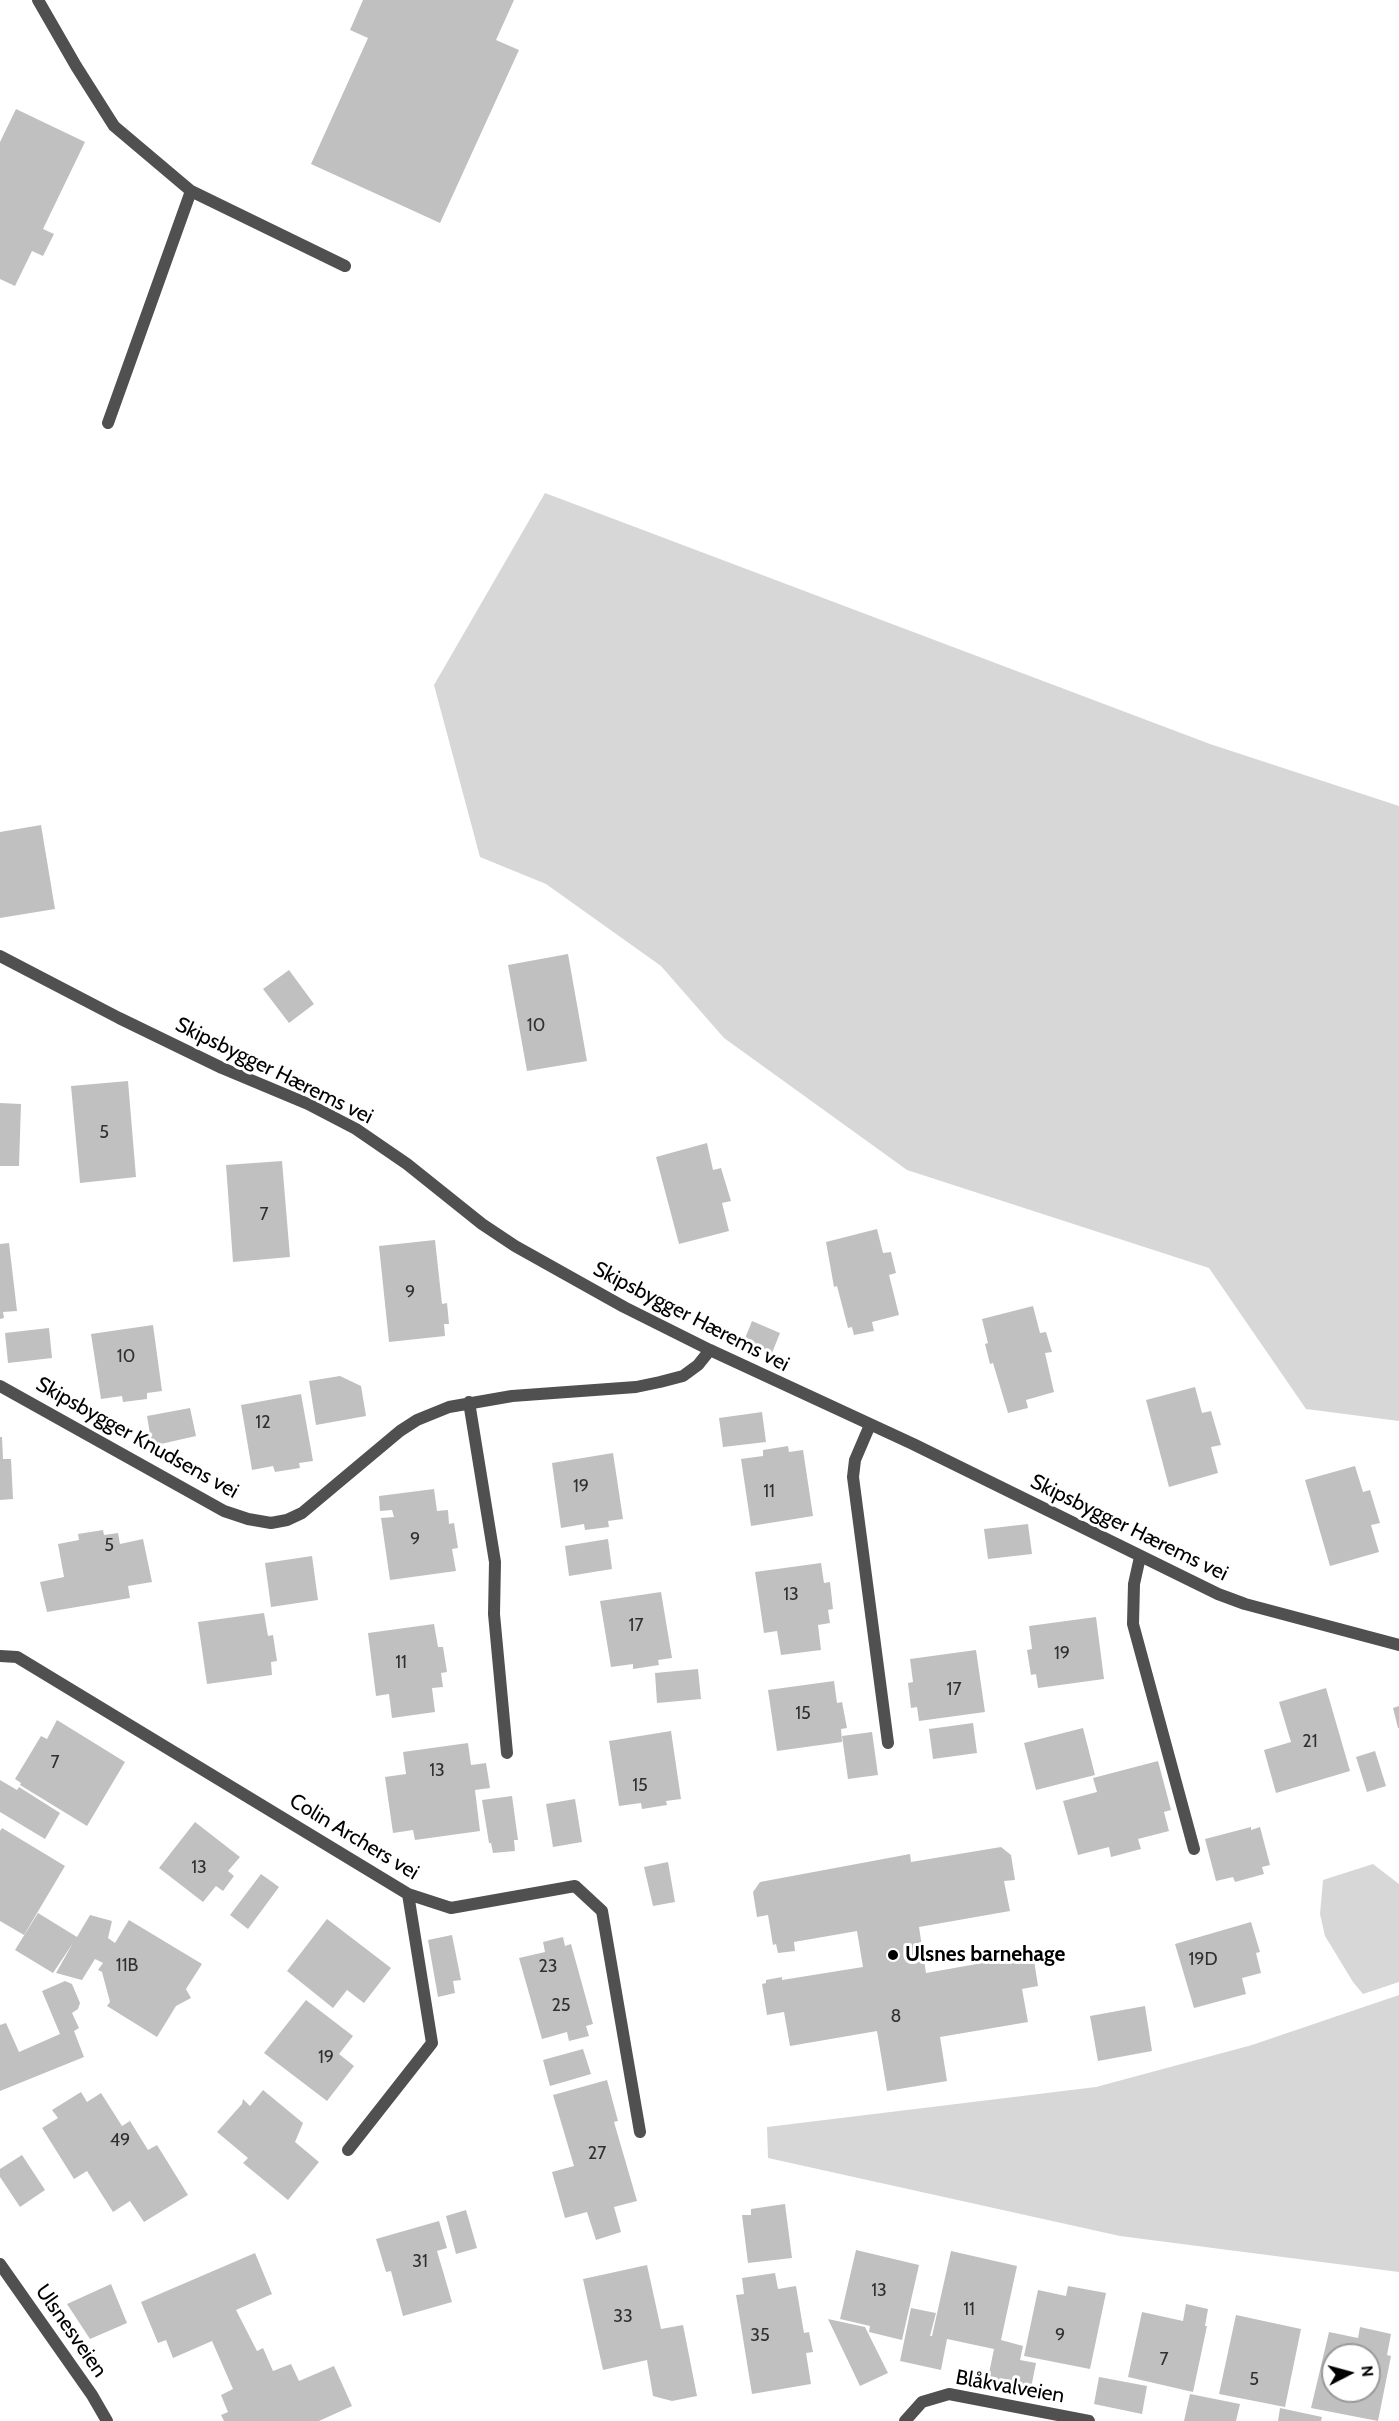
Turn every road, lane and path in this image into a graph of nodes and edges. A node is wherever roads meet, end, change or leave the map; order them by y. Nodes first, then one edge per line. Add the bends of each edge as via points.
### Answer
1 (38, 0) edge
2 (191, 192) junction
3 (345, 266) dead end
4 (108, 423) dead end
5 (0, 956) edge
6 (710, 1350) junction
7 (0, 1386) edge
8 (469, 1402) junction
9 (870, 1425) junction
10 (1140, 1557) junction
11 (1399, 1645) edge
12 (0, 1656) edge
13 (888, 1743) dead end
14 (507, 1753) dead end
15 (1194, 1849) dead end
16 (408, 1894) junction
17 (640, 2132) dead end
18 (348, 2150) dead end
19 (0, 2264) edge
20 (108, 2421) edge
21 (905, 2421) edge
22 (1084, 2421) edge

1 - 2 street via 114,126
2 - 3 street
2 - 4 street
5 - 6 street, Skipsbygger Hærems vei via 222,1068 357,1129 515,1246
6 - 8 street, Skipsbygger Knudsens vei via 683,1376 660,1382
6 - 9 street, Skipsbygger Hærems vei
7 - 8 street, Skipsbygger Knudsens vei via 224,1511 271,1522 302,1513 417,1420
8 - 14 street via 495,1562 494,1614
9 - 10 street, Skipsbygger Hærems vei
9 - 13 street via 855,1460 853,1477
10 - 11 street, Skipsbygger Hærems vei via 1245,1604
10 - 15 street via 1133,1591 1133,1624
12 - 16 street, Colin Archers vei via 17,1657
16 - 17 street, Colin Archers vei via 451,1908 575,1886 602,1911
16 - 18 street via 432,2043
19 - 20 street, Ulsnesveien
21 - 22 street, Blåkvalveien via 922,2402 949,2394

